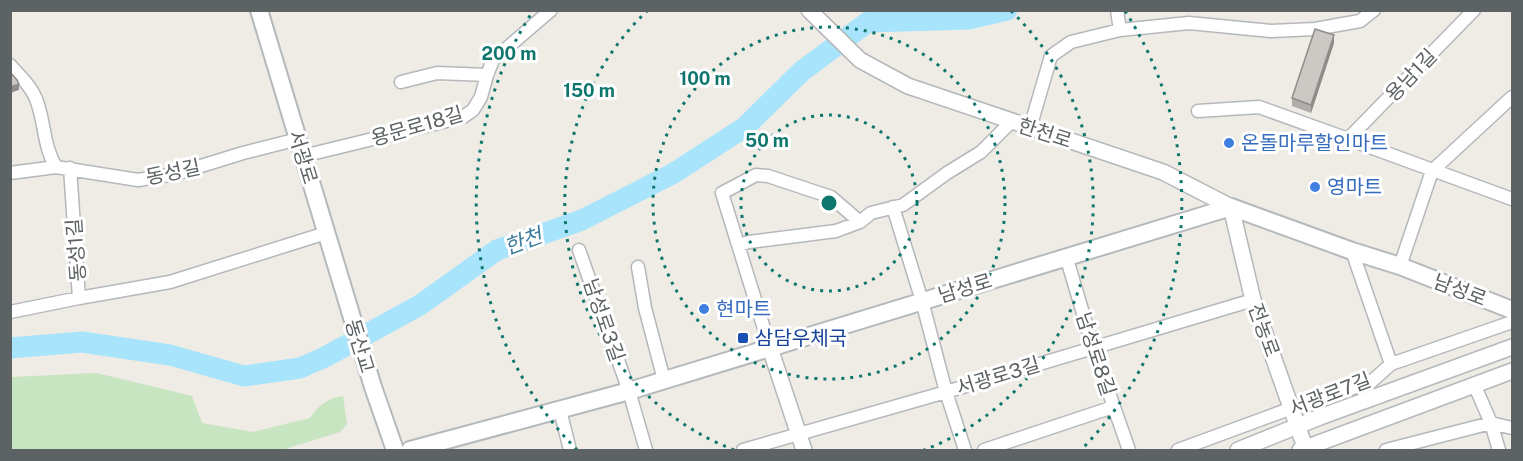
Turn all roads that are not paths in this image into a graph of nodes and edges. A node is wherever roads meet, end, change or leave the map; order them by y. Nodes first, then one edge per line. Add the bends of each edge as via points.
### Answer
1 (259, 10) edge
2 (551, 10) edge
3 (809, 10) edge
4 (1374, 10) edge
5 (1474, 10) edge
6 (1117, 13) edge
7 (1120, 30) junction
8 (10, 65) edge
9 (487, 75) junction
10 (401, 82) dead end
11 (1512, 97) edge
12 (1198, 111) dead end
13 (1011, 122) junction
14 (1030, 128) junction
15 (298, 139) junction
16 (1348, 139) junction
17 (303, 156) junction
18 (56, 167) junction
19 (70, 168) junction
20 (1432, 171) junction
21 (10, 173) edge
22 (1512, 199) edge
23 (893, 207) junction
24 (1231, 207) junction
25 (860, 222) junction
26 (326, 233) junction
27 (739, 245) junction
28 (579, 250) dead end
29 (1352, 251) junction
30 (1066, 256) junction
31 (1400, 266) junction
32 (638, 267) dead end
33 (79, 298) junction
34 (1253, 300) junction
35 (922, 301) junction
36 (348, 304) joint
37 (1512, 310) edge
38 (10, 312) edge
39 (1512, 322) edge
40 (1093, 347) junction
41 (1512, 347) edge
42 (770, 348) junction
43 (1391, 364) junction
44 (1512, 370) edge
45 (664, 380) junction
46 (1474, 384) junction
47 (629, 391) junction
48 (946, 393) junction
49 (1113, 407) junction
50 (1292, 408) junction
51 (560, 410) junction
52 (1491, 423) junction
53 (1298, 427) junction
54 (1512, 428) edge
55 (798, 435) junction
56 (394, 450) edge
57 (410, 450) edge
58 (570, 450) edge
59 (646, 450) edge
60 (743, 450) edge
61 (804, 450) edge
62 (965, 450) edge
63 (984, 450) edge
64 (1129, 450) edge
65 (1178, 450) edge
66 (1238, 450) edge
67 (1304, 450) edge
68 (1386, 450) edge
69 (1499, 450) edge

1 - 15 main road, 서광로
2 - 9 street, 용문로18길 via 493,60
3 - 13 street, 한천로 via 860,60 908,86
4 - 7 street via 1360,21 1315,29 1270,31 1189,23
5 - 16 street, 용남1길
6 - 7 street
7 - 14 street via 1071,42 1051,56
8 - 18 street via 36,99
9 - 10 street via 437,74
9 - 17 street, 용문로18길 via 482,97 463,117
11 - 20 street
12 - 16 street via 1259,107
13 - 14 street, 한천로
13 - 23 street via 981,152 903,205
14 - 24 street, 한천로 via 1163,172
15 - 17 main road, 서광로
15 - 19 street, 동성길 via 175,174 138,180
16 - 20 street
17 - 26 main road, 서광로
18 - 19 street, 동성길
18 - 21 street, 동성길
19 - 33 street, 동성1길
20 - 22 street
20 - 31 street
23 - 25 street via 871,213
23 - 35 street
24 - 29 main road, 남성로
24 - 30 main road, 남성로
24 - 34 street, 전농로
25 - 27 street via 836,231
25 - 27 street via 831,197 756,175 722,193
26 - 33 street via 170,282
26 - 36 main road, 서광로
27 - 42 street
28 - 47 street, 남성로3길
29 - 31 main road, 남성로
29 - 43 street
30 - 35 main road, 남성로
30 - 40 street, 남성로8길
31 - 37 main road, 남성로
32 - 45 street
33 - 38 street, 동성1길
34 - 40 street, 서광로3길
34 - 50 street, 전농로
35 - 42 main road, 남성로
35 - 48 street
36 - 56 main road, 동산교
39 - 43 street, 서광로7길
40 - 48 street, 서광로3길
40 - 49 street, 남성로8길
41 - 53 street
42 - 45 main road, 남성로
42 - 55 street
43 - 50 street, 서광로7길 via 1371,382
44 - 46 street
45 - 47 main road, 남성로
46 - 52 street
46 - 67 street
47 - 51 main road, 남성로
47 - 59 street, 남성로3길
48 - 55 street, 서광로3길
48 - 62 street
49 - 63 street
49 - 64 street, 남성로8길
50 - 53 street, 전농로
50 - 65 street, 서광로7길
51 - 57 main road, 남성로
51 - 58 street
52 - 54 street
52 - 68 street
52 - 69 street
53 - 66 street
53 - 67 street, 전농로
55 - 60 street, 서광로3길
55 - 61 street

